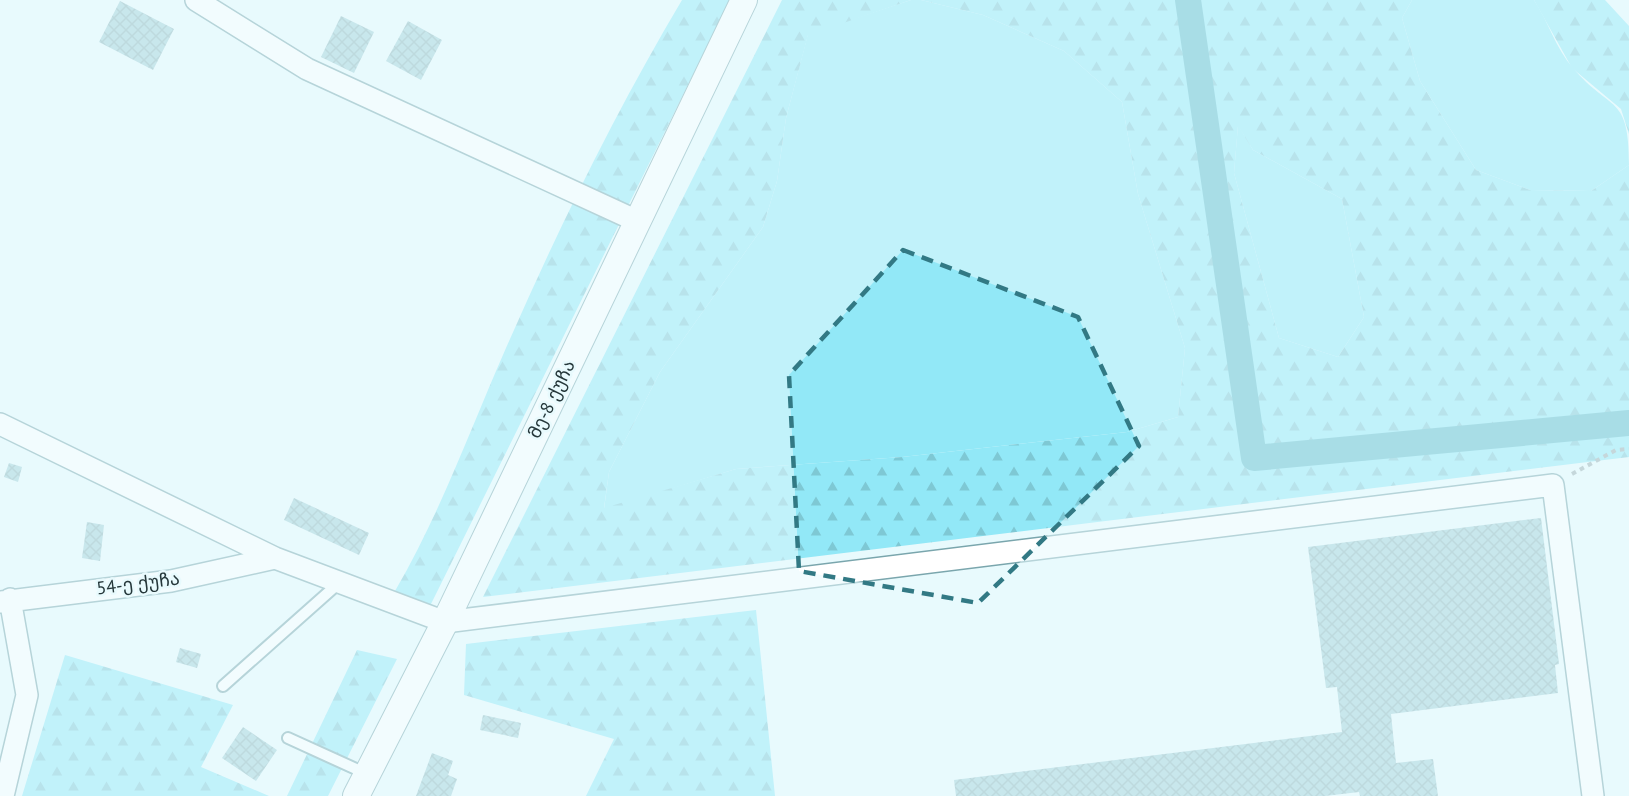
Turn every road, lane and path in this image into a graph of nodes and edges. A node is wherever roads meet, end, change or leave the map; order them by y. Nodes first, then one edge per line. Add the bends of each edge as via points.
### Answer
1 (196, 0) edge
2 (744, 0) edge
3 (637, 221) junction
4 (0, 424) edge
5 (1629, 449) edge
6 (1553, 485) junction
7 (275, 558) junction
8 (340, 582) junction
9 (5, 600) edge
10 (445, 622) junction
11 (223, 686) dead end
12 (288, 738) dead end
13 (367, 774) junction
14 (3, 796) edge
15 (356, 796) edge
16 (1593, 796) edge

1 - 3 street via 307,69
2 - 3 street, მე-8 ქუჩა
3 - 10 street, მე-8 ქუჩა
4 - 7 street
5 - 6 path via 1616,450
6 - 10 street
6 - 16 street
7 - 8 street
7 - 9 street, 54-ე ქუჩა via 171,580
8 - 10 street
8 - 11 lane
9 - 14 street via 27,695
10 - 13 street, მე-8 ქუჩა
12 - 13 lane
13 - 15 street, მე-8 ქუჩა

